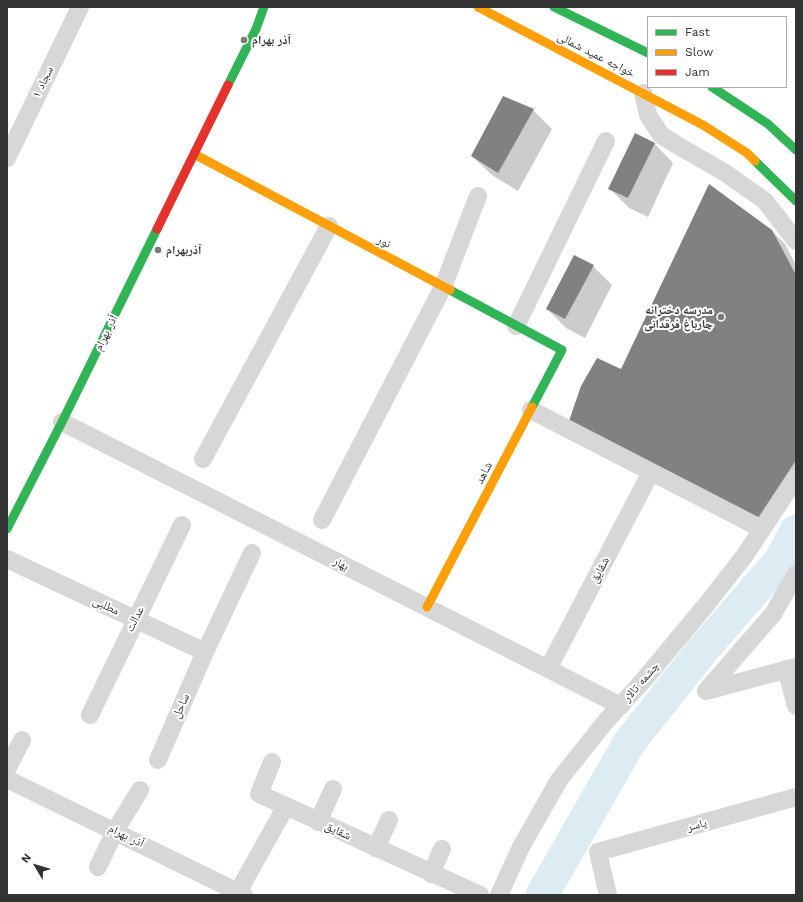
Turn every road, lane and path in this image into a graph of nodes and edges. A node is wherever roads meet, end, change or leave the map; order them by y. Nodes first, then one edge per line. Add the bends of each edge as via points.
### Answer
1 (80, 7) edge
2 (263, 7) edge
3 (478, 7) edge
4 (554, 7) edge
5 (272, 10) edge
6 (256, 29) junction
7 (647, 53) edge
8 (714, 88) edge
9 (643, 93) junction
10 (606, 141) dead end
11 (796, 150) edge
12 (194, 154) junction
13 (7, 158) edge
14 (478, 196) dead end
15 (796, 200) edge
16 (329, 226) junction
17 (796, 241) edge
18 (442, 287) junction
19 (516, 326) junction
20 (562, 350) joint
21 (530, 410) junction
22 (62, 422) junction
23 (203, 459) dead end
24 (651, 472) junction
25 (796, 478) edge
26 (322, 520) dead end
27 (182, 525) dead end
28 (7, 529) edge
29 (762, 529) junction
30 (252, 553) dead end
31 (7, 559) edge
32 (796, 574) edge
33 (427, 607) junction
34 (135, 620) junction
35 (205, 652) junction
36 (791, 668) edge
37 (548, 669) junction
38 (621, 706) junction
39 (796, 706) edge
40 (90, 715) dead end
41 (22, 740) dead end
42 (158, 760) dead end
43 (272, 762) dead end
44 (7, 769) edge
45 (7, 779) edge
46 (333, 789) dead end
47 (140, 790) dead end
48 (796, 797) edge
49 (286, 806) junction
50 (389, 820) dead end
51 (318, 822) junction
52 (115, 831) junction
53 (376, 848) junction
54 (442, 849) dead end
55 (98, 867) dead end
56 (431, 874) junction
57 (214, 888) edge
58 (241, 894) edge
59 (480, 895) edge
60 (499, 895) edge
61 (608, 895) edge

1 - 13 street, سجاد ۱
2 - 6 street
3 - 9 street, خواجه عمید شمالی
4 - 7 street, خواجه عمید شمالی
5 - 6 street
6 - 12 street, آذر بهرام
8 - 11 street via 768,124
9 - 15 street, خواجه عمید شمالی via 703,125 747,153
9 - 17 street via 648,115 661,135 724,172 765,202
10 - 19 street
12 - 16 street, نور
12 - 22 street, آذر بهرام
14 - 18 street
16 - 18 street, نور
16 - 23 street
18 - 19 street, نور
18 - 26 street
19 - 20 street, نور
20 - 21 street, شاهد
21 - 24 street
21 - 33 street, شاهد
22 - 28 street, آذر بهرام
22 - 33 street, بهار
24 - 29 street
24 - 37 street, شقایق
25 - 29 street, چشمه تالار
27 - 34 street, عدالت
29 - 38 street, چشمه تالار via 706,605
30 - 35 street, ساحل
31 - 34 street, مطلبی
32 - 36 street via 773,614 706,691
33 - 37 street, بهار
34 - 35 street, مطلبی
34 - 40 street, عدالت
35 - 42 street, ساحل
36 - 39 street
37 - 38 street, بهار
38 - 60 street, چشمه تالار via 559,780 521,847
41 - 44 street
43 - 49 street, شقایق via 259,794
45 - 52 street, آذر بهرام
46 - 51 street
47 - 52 street
48 - 61 street, یاسر via 598,852
49 - 51 street, شقایق
49 - 58 street
50 - 53 street
51 - 53 street, شقایق
52 - 55 street
52 - 57 street, آذر بهرام
53 - 56 street, شقایق
54 - 56 street
56 - 59 street, شقایق
57 - 58 street, آذر بهرام

